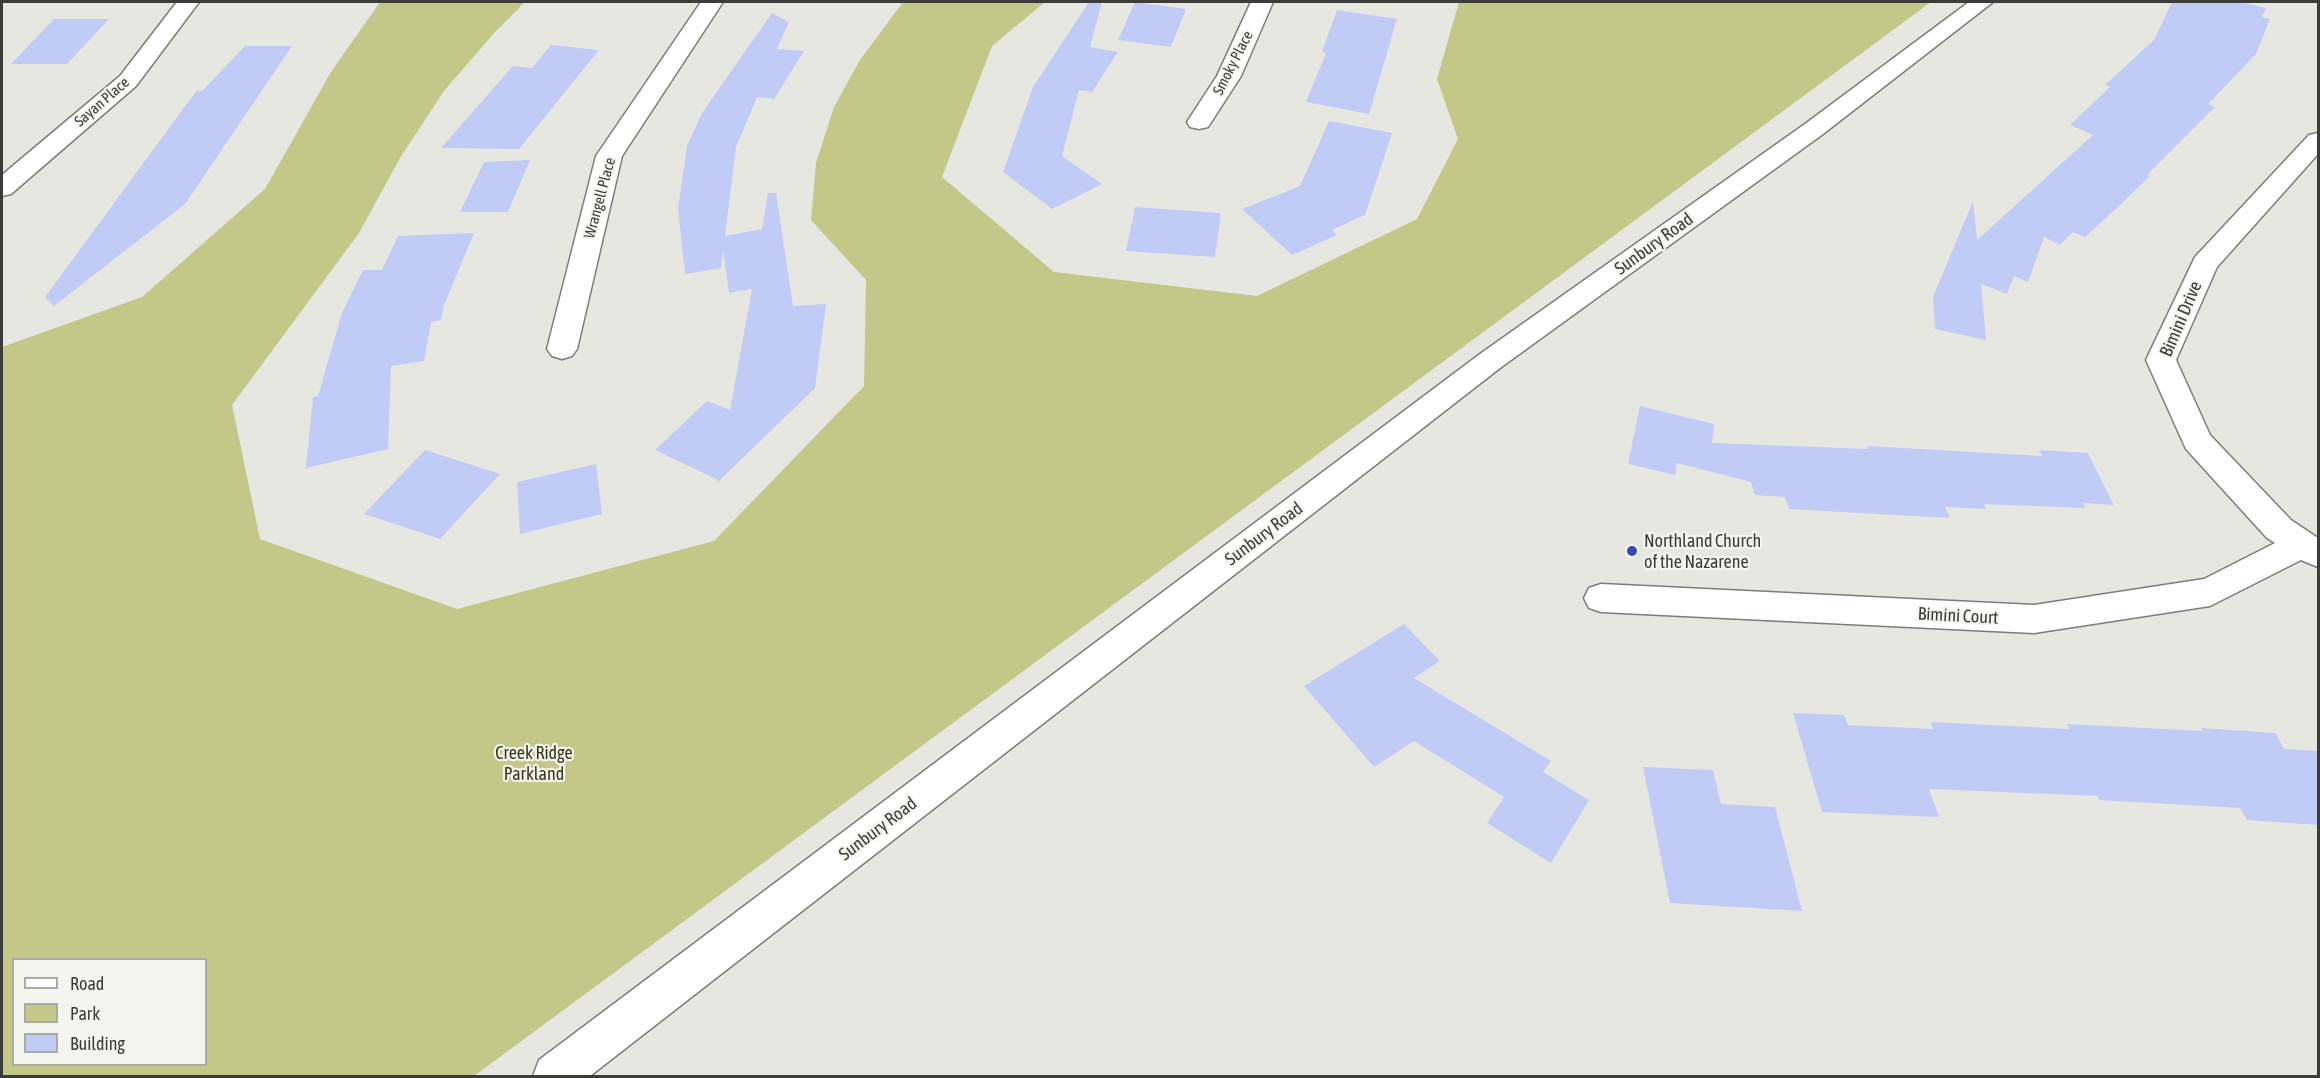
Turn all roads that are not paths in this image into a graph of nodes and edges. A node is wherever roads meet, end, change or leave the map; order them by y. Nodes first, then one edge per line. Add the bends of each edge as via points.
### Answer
1 (188, 2) edge
2 (712, 2) edge
3 (1262, 2) edge
4 (1982, 2) edge
5 (1199, 122) dead end
6 (2319, 140) edge
7 (2, 188) edge
8 (562, 350) dead end
9 (2310, 550) edge
10 (1601, 598) dead end
11 (555, 1077) edge

1 - 7 street, Sayan Place via 128,81
2 - 8 street, Wrangell Place via 609,156
3 - 5 street, Smoky Place via 1229,76
4 - 11 street, Sunbury Road via 1814,129 1490,361
6 - 9 street, Bimini Drive via 2205,263 2161,360 2197,441 2279,529
9 - 10 street, Bimini Court via 2210,592 2034,619

